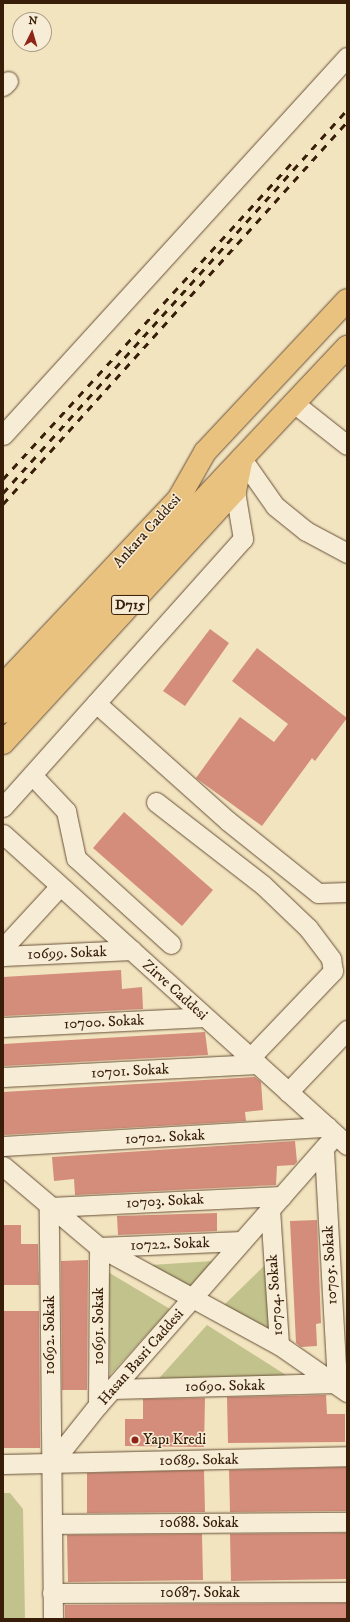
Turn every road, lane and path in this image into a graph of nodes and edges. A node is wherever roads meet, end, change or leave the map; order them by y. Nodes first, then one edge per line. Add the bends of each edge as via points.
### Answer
1 (347, 57) edge
2 (347, 300) edge
3 (347, 347) edge
4 (295, 404) junction
5 (3, 435) edge
6 (347, 445) edge
7 (205, 452) junction
8 (242, 459) junction
9 (235, 492) junction
10 (347, 553) edge
11 (3, 663) edge
12 (3, 684) edge
13 (96, 703) junction
14 (3, 712) edge
15 (3, 743) edge
16 (32, 775) junction
17 (156, 802) dead end
18 (3, 808) edge
19 (3, 834) edge
20 (60, 886) junction
21 (347, 892) edge
22 (171, 944) dead end
23 (3, 948) edge
24 (132, 950) junction
25 (3, 956) edge
26 (205, 1017) junction
27 (3, 1027) edge
28 (347, 1030) edge
29 (254, 1061) junction
30 (3, 1077) edge
31 (288, 1092) junction
32 (333, 1139) edge
33 (3, 1146) edge
34 (3, 1166) edge
35 (276, 1203) junction
36 (49, 1207) junction
37 (242, 1241) junction
38 (99, 1247) junction
39 (191, 1299) junction
40 (279, 1345) junction
41 (342, 1388) edge
42 (112, 1389) junction
43 (98, 1405) junction
44 (347, 1456) edge
45 (3, 1464) edge
46 (51, 1464) junction
47 (347, 1522) edge
48 (52, 1524) junction
49 (347, 1592) edge
50 (52, 1593) junction
51 (52, 1619) edge

1 - 5 street
2 - 7 highway, Ankara Caddesi / D715
3 - 4 highway, Ankara Caddesi / D715
4 - 6 street
4 - 8 highway, Ankara Caddesi / D715
7 - 11 highway
7 - 12 highway, Ankara Caddesi / D715 via 179,498
8 - 9 highway
8 - 10 street via 276,506 306,531
8 - 14 highway, Ankara Caddesi / D715
9 - 13 street via 243,539
9 - 15 highway, D715
13 - 16 street
13 - 21 street via 228,821 318,893
16 - 18 street
16 - 22 street via 66,811 76,858
17 - 29 street via 263,885 308,928 331,959 333,971
19 - 20 street, Zirve Caddesi
20 - 23 street
20 - 24 street, Zirve Caddesi
24 - 25 street, 10699. Sokak
24 - 26 street, Zirve Caddesi
26 - 27 street, 10700. Sokak
26 - 29 street, Zirve Caddesi
28 - 31 street
29 - 30 street, 10701. Sokak
29 - 31 street, Zirve Caddesi
31 - 32 street, Zirve Caddesi
32 - 33 street, 10702. Sokak
32 - 35 street, Hasan Basri Caddesi
32 - 41 street, 10705. Sokak
34 - 36 street
35 - 36 street, 10703. Sokak
35 - 37 street, Hasan Basri Caddesi
35 - 40 street, 10704. Sokak
36 - 38 street
36 - 46 street, 10692. Sokak
37 - 38 street, 10722. Sokak
37 - 39 street, Hasan Basri Caddesi
38 - 39 street
38 - 43 street, 10691. Sokak
39 - 40 street
39 - 42 street, Hasan Basri Caddesi
40 - 41 street, 10704. Sokak
41 - 42 street, 10690. Sokak
42 - 43 street, Hasan Basri Caddesi
43 - 46 street, Hasan Basri Caddesi
44 - 46 street, 10689. Sokak
45 - 46 street, 10689. Sokak
46 - 48 street
47 - 48 street, 10688. Sokak
48 - 50 street
49 - 50 street, 10687. Sokak
50 - 51 street

